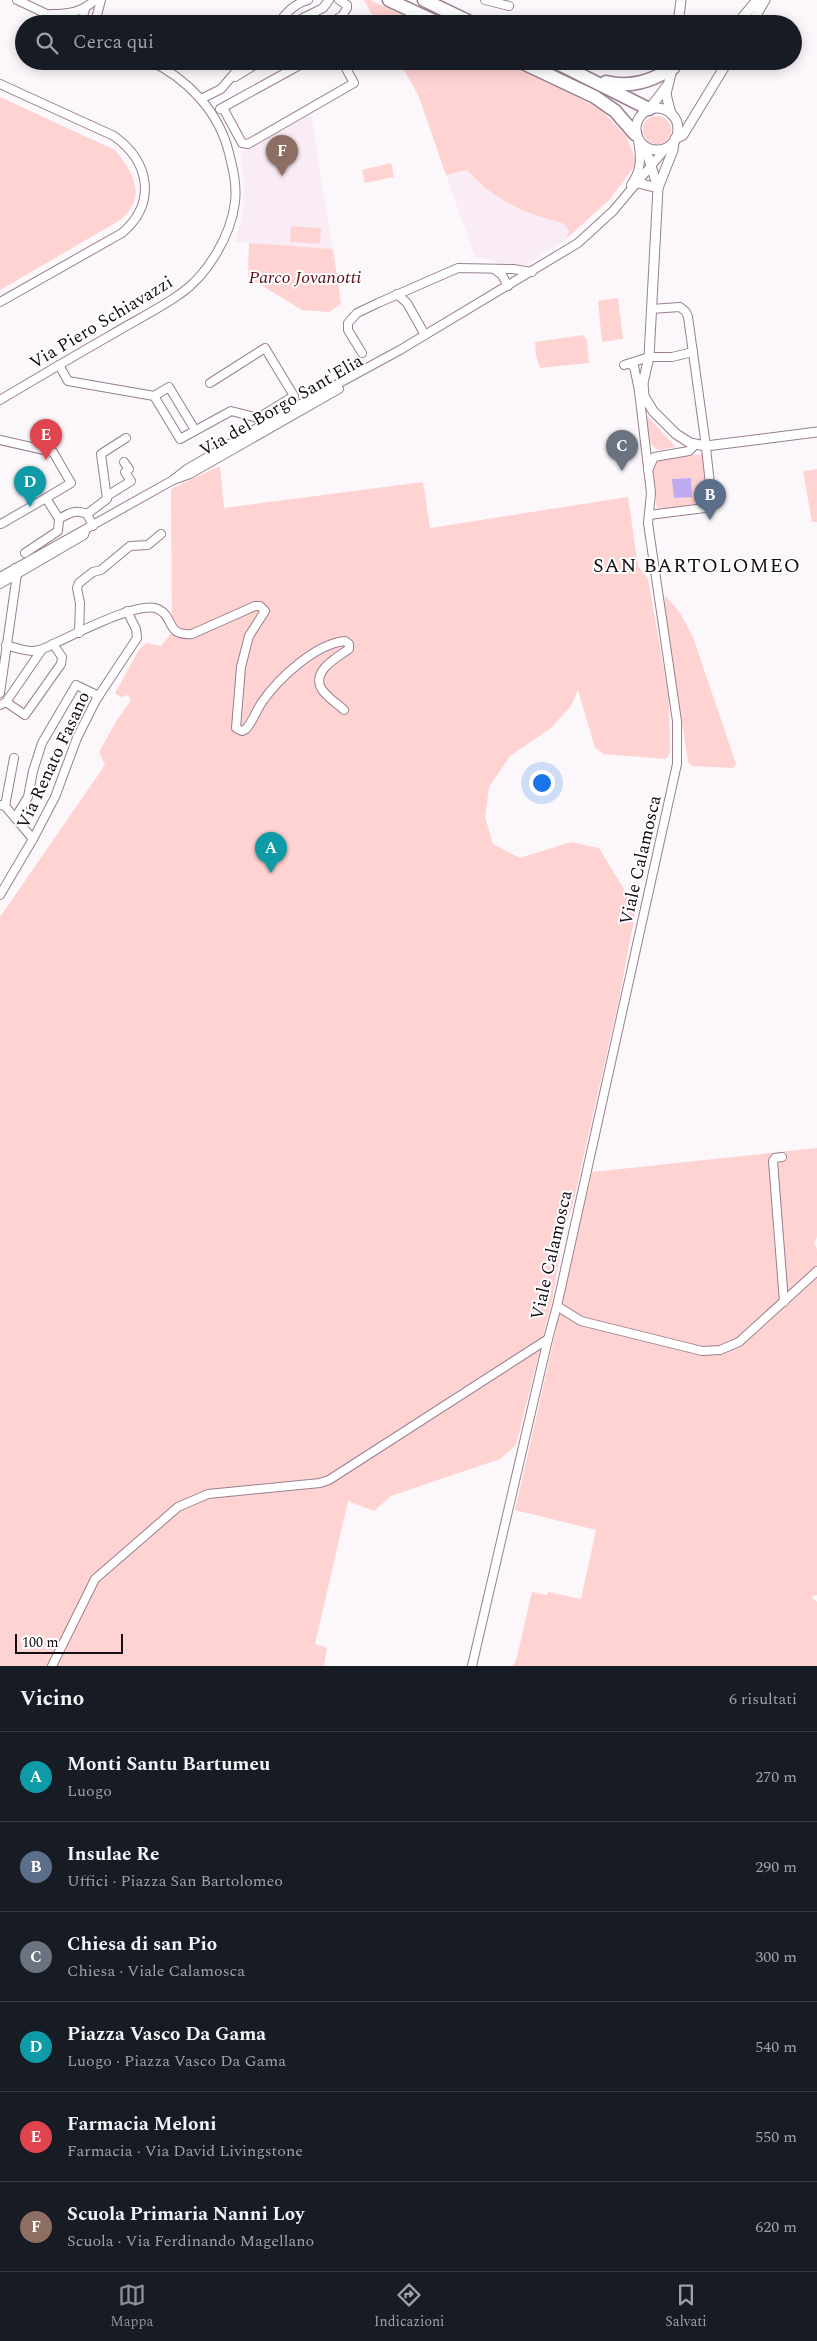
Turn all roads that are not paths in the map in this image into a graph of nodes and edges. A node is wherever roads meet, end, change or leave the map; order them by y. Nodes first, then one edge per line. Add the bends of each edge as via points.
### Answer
1 (18, 0) edge
2 (95, 0) edge
3 (101, 0) edge
4 (308, 0) edge
5 (329, 0) edge
6 (339, 0) edge
7 (390, 0) edge
8 (485, 0) edge
9 (507, 0) edge
10 (681, 0) edge
11 (757, 0) edge
12 (765, 0) edge
13 (427, 1) edge
14 (85, 9) junction
15 (48, 14) joint
16 (83, 15) edge
17 (97, 15) edge
18 (285, 15) edge
19 (309, 15) edge
20 (343, 15) edge
21 (421, 15) edge
22 (456, 15) edge
23 (679, 15) edge
24 (744, 15) edge
25 (756, 15) edge
26 (166, 70) edge
27 (238, 70) edge
28 (246, 70) edge
29 (291, 70) edge
30 (347, 70) edge
31 (539, 70) edge
32 (572, 70) edge
33 (671, 70) edge
34 (674, 70) edge
35 (674, 70) edge
36 (723, 70) edge
37 (586, 77) junction
38 (230, 80) junction
39 (0, 84) edge
40 (201, 99) junction
41 (222, 108) junction
42 (649, 109) junction
43 (672, 114) junction
44 (212, 115) junction
45 (637, 137) junction
46 (672, 143) junction
47 (645, 147) junction
48 (652, 167) junction
49 (638, 183) junction
50 (658, 188) junction
51 (612, 211) junction
52 (494, 270) junction
53 (532, 272) junction
54 (508, 286) junction
55 (397, 294) junction
56 (0, 302) edge
57 (652, 309) junction
58 (425, 335) junction
59 (400, 350) junction
60 (693, 352) junction
61 (362, 354) dead end
62 (649, 358) junction
63 (59, 365) junction
64 (210, 383) dead end
65 (644, 383) junction
66 (639, 391) junction
67 (154, 396) junction
68 (294, 396) junction
69 (0, 400) edge
70 (299, 405) junction
71 (262, 425) junction
72 (195, 430) junction
73 (817, 432) edge
74 (126, 438) dead end
75 (3, 441) edge
76 (696, 444) junction
77 (706, 446) junction
78 (124, 462) dead end
79 (648, 470) junction
80 (107, 496) junction
81 (46, 498) junction
82 (87, 514) junction
83 (649, 515) junction
84 (59, 519) junction
85 (1, 524) edge
86 (89, 528) junction
87 (161, 534) dead end
88 (25, 553) dead end
89 (16, 571) junction
90 (0, 577) edge
91 (0, 584) edge
92 (127, 611) junction
93 (79, 633) junction
94 (53, 644) junction
95 (6, 645) junction
96 (41, 651) junction
97 (2, 656) edge
98 (0, 693) edge
99 (99, 696) junction
100 (3, 703) edge
101 (344, 710) dead end
102 (14, 758) dead end
103 (3, 805) edge
104 (15, 818) junction
105 (33, 839) junction
106 (0, 895) edge
107 (782, 1157) dead end
108 (817, 1271) edge
109 (784, 1302) junction
110 (558, 1306) junction
111 (548, 1339) junction
112 (52, 1666) edge
113 (472, 1666) edge

1 - 15 street
2 - 14 street
3 - 17 street
4 - 18 street
5 - 19 street via 323,8
6 - 20 street via 347,5
7 - 21 highway
8 - 9 street via 509,6
10 - 23 street
11 - 24 street
12 - 25 street
13 - 22 highway
14 - 15 street
14 - 16 street
26 - 40 street, Via Piero Schiavazzi
27 - 38 street
28 - 38 street
29 - 41 street
30 - 41 street via 354,83 248,144 242,143
31 - 45 highway via 595,96 615,111
32 - 37 highway
33 - 37 highway via 651,81 631,84
34 - 42 street
35 - 43 street via 666,99
36 - 46 street via 684,135
37 - 42 highway
38 - 40 street via 221,89
39 - 56 street via 114,136 132,151 143,170 145,189 136,218 122,233
40 - 44 street, Via Piero Schiavazzi
41 - 44 street
42 - 43 street via 660,108
42 - 45 street via 638,119
43 - 46 street via 678,127
44 - 63 street, Via Piero Schiavazzi via 227,145 235,177 235,202 227,231 213,259 182,294
45 - 47 street
45 - 51 street, Via del Borgo Sant'Elia via 640,171
46 - 47 street via 657,150
46 - 48 street, Via del Borgo Sant'Elia
46 - 50 street via 673,150
47 - 48 street
48 - 49 street, Via del Borgo Sant'Elia
48 - 50 street
49 - 50 street
49 - 51 street, Via del Borgo Sant'Elia
50 - 57 street
51 - 53 street, Via del Borgo Sant'Elia via 578,243
52 - 53 street, Via del Borgo Sant'Elia
52 - 54 street via 502,275
52 - 55 street, Via del Borgo Sant'Elia via 458,268
53 - 54 street, Via del Borgo Sant'Elia
54 - 58 street, Via del Borgo Sant'Elia
55 - 58 street via 407,303
55 - 61 street, Via del Borgo Sant'Elia via 357,314 348,323 348,330
57 - 60 street via 683,309 688,317
57 - 62 street
58 - 59 street, Via del Borgo Sant'Elia
59 - 70 street, Via del Borgo Sant'Elia
59 - 71 street, Via del Borgo Sant'Elia via 390,360
60 - 62 street
60 - 77 street
62 - 65 street
62 - 66 street, Viale Calamosca via 627,365 634,366 636,370
63 - 67 street via 68,381
63 - 69 street, Via Piero Schiavazzi
64 - 68 street via 265,348
65 - 66 street
65 - 76 street via 644,396 654,411 676,434
66 - 79 street, Viale Calamosca
67 - 72 street via 180,439
67 - 72 street via 169,387
68 - 70 street
68 - 71 street
70 - 71 street, Via del Borgo Sant'Elia
71 - 72 street via 231,411
71 - 86 street, Via del Borgo Sant'Elia
73 - 77 street
74 - 80 street via 100,454
75 - 81 street via 52,452 71,483
76 - 77 street
76 - 79 street via 689,451 654,457
77 - 83 street via 712,497 710,505
78 - 80 street via 129,469 125,472 131,481
79 - 83 street, Viale Calamosca
80 - 82 street via 105,503
81 - 84 street
81 - 85 street
82 - 84 street via 74,511
82 - 86 street
83 - 110 street, Viale Calamosca via 677,721 677,764
84 - 88 street via 58,531
86 - 89 street, Via del Borgo Sant'Elia
87 - 93 street via 148,545 130,546 79,583
89 - 90 street, Via del Borgo Sant'Elia
89 - 91 street, Via del Borgo Sant'Elia
89 - 95 street
92 - 93 street
92 - 99 street, Via Renato Fasano via 137,638
92 - 101 street via 140,607 158,609 180,634 192,634 255,606 263,608 265,611 250,636 241,667 236,728 242,731 280,681 324,646 343,641 348,643 348,650 336,657 321,674 320,680 322,688
93 - 94 street
94 - 96 street
94 - 100 street via 62,657 61,664 25,715
95 - 96 street via 33,653
95 - 97 street
96 - 100 street
97 - 98 street
99 - 104 street via 76,685 42,743 28,797
99 - 105 street, Via Renato Fasano via 76,738 55,797
102 - 103 street
103 - 104 street
104 - 105 street
105 - 106 street, Via Renato Fasano
107 - 109 street via 773,1161
108 - 109 street
109 - 110 street via 739,1342 712,1351 581,1321
110 - 111 street, Viale Calamosca
111 - 112 street, Viale Calamosca via 329,1480 208,1494 186,1503 94,1579
111 - 113 street, Viale Calamosca

